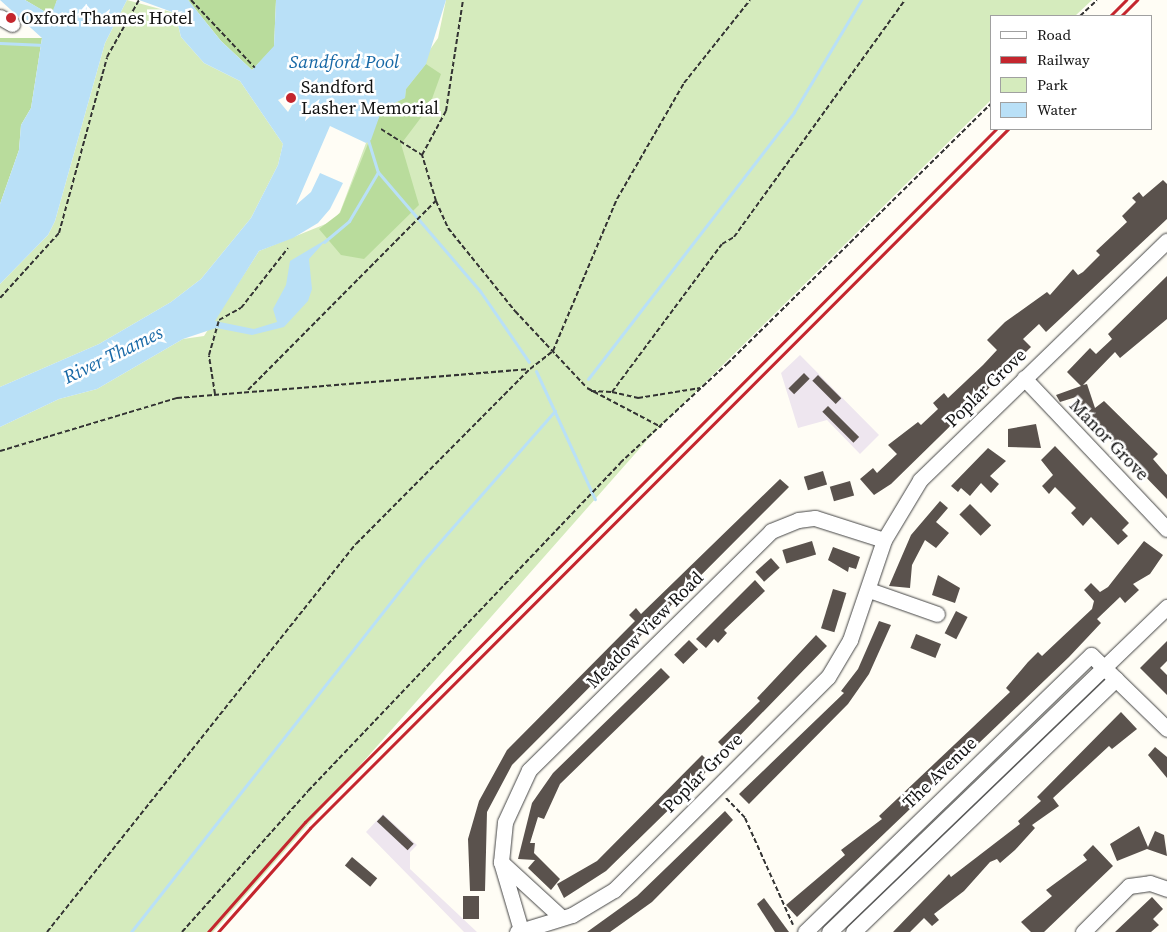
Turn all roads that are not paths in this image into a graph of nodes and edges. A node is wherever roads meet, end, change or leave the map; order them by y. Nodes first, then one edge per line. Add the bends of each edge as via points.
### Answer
1 (1167, 241) edge
2 (1024, 378) junction
3 (1167, 529) edge
4 (884, 540) junction
5 (868, 590) junction
6 (1167, 606) edge
7 (937, 614) dead end
8 (1104, 667) junction
9 (1116, 679) junction
10 (1167, 729) edge
11 (501, 862) junction
12 (1167, 888) edge
13 (848, 914) junction
14 (561, 918) junction
15 (860, 930) edge
16 (519, 931) edge
17 (805, 932) edge
18 (829, 932) edge
19 (1083, 932) edge

1 - 2 street, Poplar Grove
2 - 3 street, Manor Grove
2 - 4 street, Poplar Grove via 920,480
4 - 5 street, Poplar Grove
4 - 11 street, Meadow View Road via 815,518 798,520 771,532 529,770 505,822
5 - 7 street
5 - 14 street, Poplar Grove via 850,640 828,677 714,786 614,890
6 - 8 street
8 - 9 street
8 - 13 street
8 - 17 street, The Avenue via 1091,655
9 - 10 street
9 - 15 street
11 - 14 street
11 - 16 street, Meadow View Road
12 - 19 street via 1150,883 1129,886
13 - 15 street
13 - 18 street
14 - 16 street, Poplar Grove

